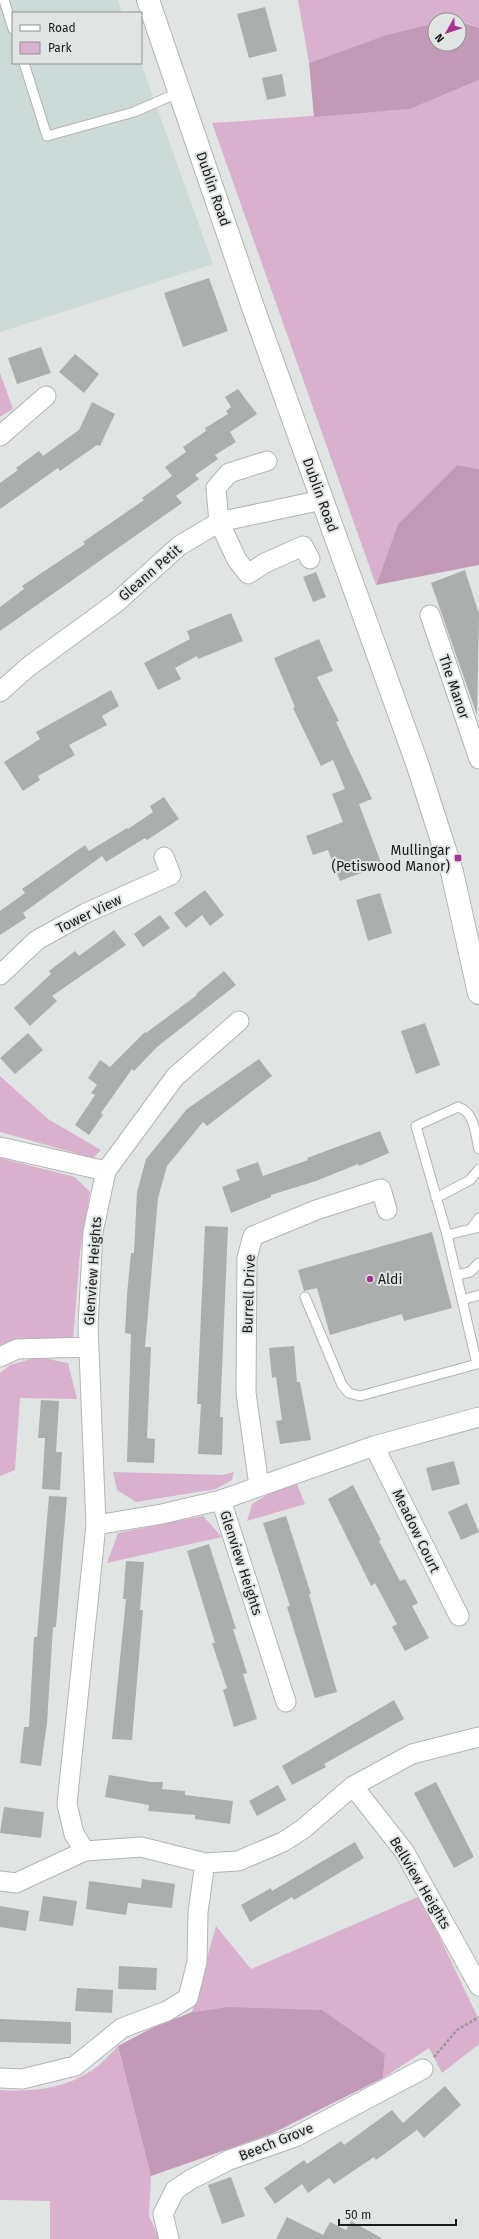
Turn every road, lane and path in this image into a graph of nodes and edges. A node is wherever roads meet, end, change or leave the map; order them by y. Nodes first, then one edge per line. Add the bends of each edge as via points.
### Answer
1 (4, 0) edge
2 (148, 0) edge
3 (12, 26) edge
4 (24, 64) edge
5 (180, 92) junction
6 (46, 396) dead end
7 (0, 436) edge
8 (267, 461) dead end
9 (322, 500) junction
10 (219, 522) junction
11 (310, 559) dead end
12 (430, 615) dead end
13 (1, 686) edge
14 (479, 759) edge
15 (164, 857) dead end
16 (473, 945) edge
17 (0, 975) edge
18 (479, 994) edge
19 (239, 1021) dead end
20 (0, 1147) edge
21 (479, 1149) edge
22 (479, 1169) edge
23 (106, 1171) junction
24 (436, 1198) junction
25 (387, 1210) dead end
26 (479, 1218) edge
27 (475, 1228) edge
28 (447, 1235) junction
29 (479, 1263) edge
30 (456, 1275) junction
31 (479, 1295) edge
32 (306, 1297) dead end
33 (462, 1300) junction
34 (89, 1347) junction
35 (0, 1357) edge
36 (479, 1416) edge
37 (374, 1446) junction
38 (259, 1486) junction
39 (221, 1500) junction
40 (96, 1525) junction
41 (459, 1616) dead end
42 (286, 1702) dead end
43 (479, 1737) edge
44 (353, 1786) junction
45 (85, 1851) junction
46 (205, 1863) junction
47 (0, 1881) edge
48 (479, 1986) edge
49 (479, 2017) edge
50 (423, 2069) joint
51 (0, 2078) edge
52 (169, 2239) edge

1 - 3 lane
2 - 5 main road, Dublin Road
4 - 5 lane via 48,136 134,112
5 - 9 main road, Dublin Road
6 - 7 street
8 - 10 street via 229,474 216,488
9 - 10 street, Gleann Petit
9 - 16 main road, Dublin Road via 418,766
10 - 11 street via 237,560 248,574 265,563 303,546
10 - 13 street, Gleann Petit via 179,546 117,602
12 - 14 street, The Manor
15 - 17 street, Tower View via 171,875 86,913 37,940
16 - 18 main road, Dublin Road
19 - 23 street, Glenview Heights via 176,1077
20 - 23 street
21 - 24 lane via 470,1114 466,1109 458,1107 416,1126
22 - 24 lane via 470,1180
23 - 34 street, Glenview Heights via 93,1232
24 - 28 lane
25 - 38 street, Burrell Drive via 381,1189 316,1210 253,1236 247,1258 246,1393
26 - 27 lane
27 - 28 lane
28 - 30 lane
29 - 30 lane via 470,1272
30 - 33 lane
31 - 33 lane
32 - 33 lane via 342,1385 349,1393 360,1396 477,1364
34 - 35 street via 17,1349
34 - 40 street, Glenview Heights
36 - 37 street
37 - 38 street
37 - 41 street, Meadow Court
38 - 39 street
39 - 40 street, Glenview Heights via 162,1514
39 - 42 street, Glenview Heights
40 - 45 street, Glenview Heights via 67,1804 74,1834
43 - 44 street via 412,1754
44 - 46 street via 303,1829 283,1842 238,1861
44 - 48 street, Bellview Heights via 404,1851
45 - 46 street via 141,1847
45 - 47 street via 16,1883
46 - 51 street via 198,1912 197,1962 188,1998 167,2011 122,2028 75,2066 22,2079
49 - 50 path via 457,2030
50 - 52 street, Beech Grove via 294,2137 230,2160 185,2183 175,2190 163,2214

